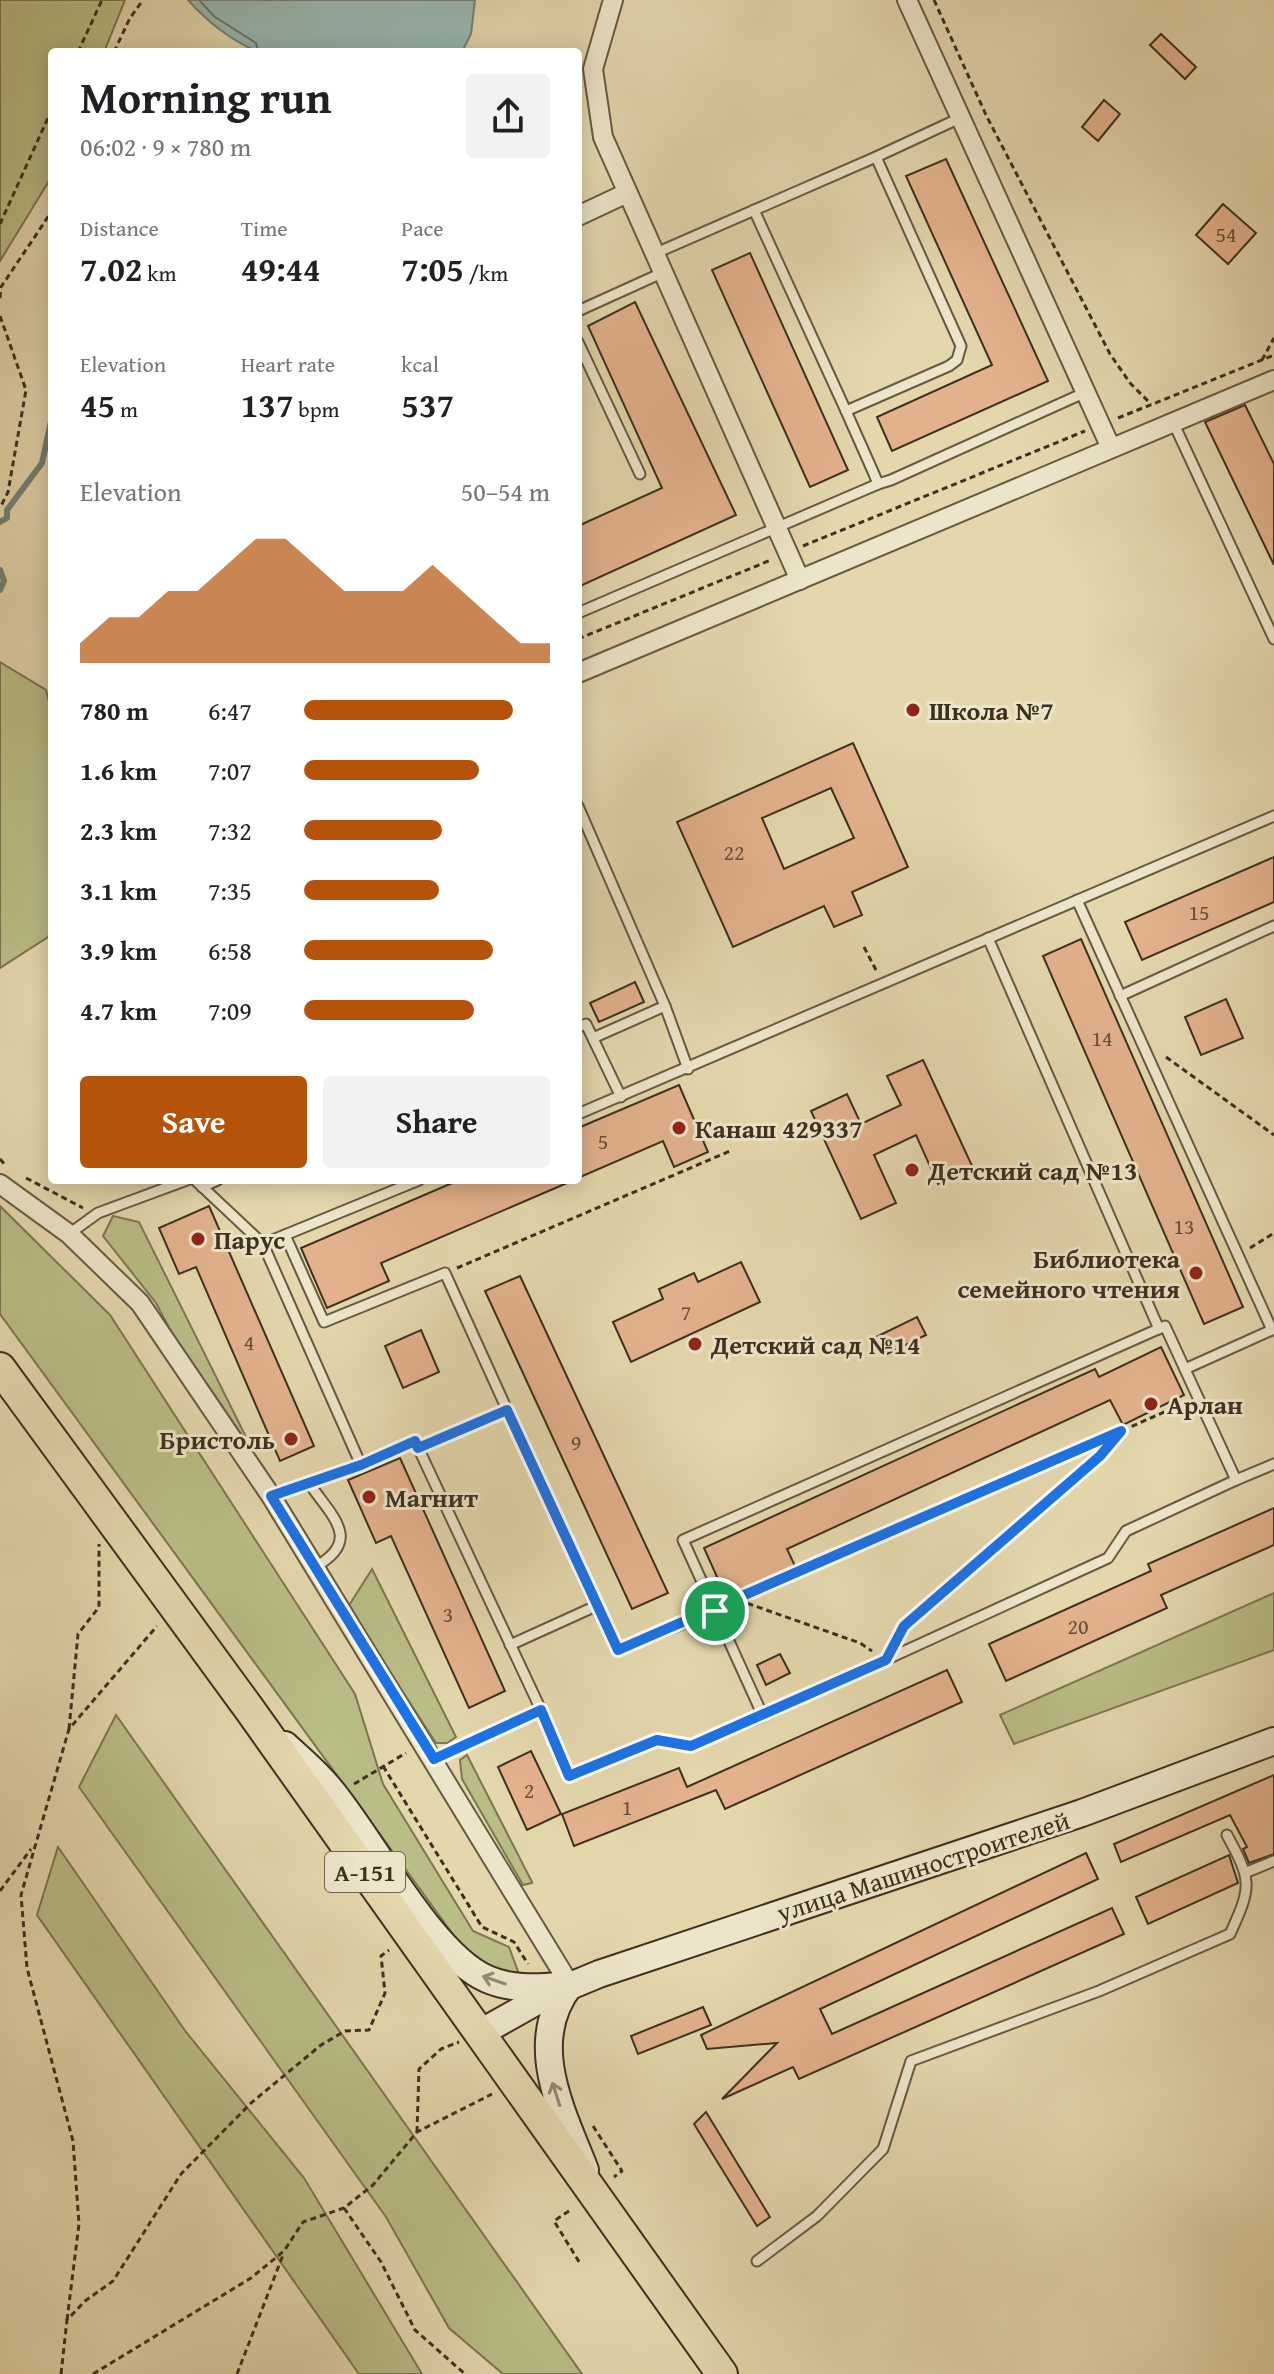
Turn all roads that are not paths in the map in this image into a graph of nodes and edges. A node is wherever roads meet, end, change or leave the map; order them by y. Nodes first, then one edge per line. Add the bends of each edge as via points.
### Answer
1 (613, 0) edge
2 (907, 0) edge
3 (960, 118) junction
4 (876, 157) junction
5 (627, 193) junction
6 (754, 210) junction
7 (582, 214) edge
8 (656, 253) junction
9 (664, 272) junction
10 (582, 309) edge
11 (582, 351) edge
12 (1274, 380) edge
13 (1086, 392) junction
14 (846, 411) junction
15 (1173, 422) junction
16 (1111, 448) junction
17 (640, 474) dead end
18 (878, 484) junction
19 (779, 527) junction
20 (800, 580) junction
21 (582, 611) edge
22 (1274, 639) edge
23 (582, 671) edge
24 (582, 815) edge
25 (1274, 816) edge
26 (1077, 900) junction
27 (1274, 926) edge
28 (988, 938) junction
29 (1120, 996) junction
30 (665, 1006) junction
31 (582, 1026) edge
32 (593, 1038) junction
33 (688, 1069) junction
34 (621, 1097) junction
35 (582, 1112) edge
36 (3, 1176) edge
37 (172, 1184) edge
38 (200, 1184) edge
39 (409, 1184) edge
40 (69, 1234) junction
41 (285, 1235) junction
42 (263, 1244) junction
43 (1159, 1329) junction
44 (1273, 1329) edge
45 (0, 1368) edge
46 (1185, 1369) junction
47 (1274, 1464) edge
48 (361, 1465) junction
49 (1236, 1480) junction
50 (309, 1483) junction
51 (271, 1496) junction
52 (315, 1567) junction
53 (596, 1606) junction
54 (715, 1611) junction
55 (510, 1645) junction
56 (250, 1710) junction
57 (541, 1710) junction
58 (763, 1716) junction
59 (1274, 1741) edge
60 (434, 1759) junction
61 (1227, 1835) dead end
62 (1274, 1861) edge
63 (1247, 1872) junction
64 (570, 1985) junction
65 (480, 2033) junction
66 (593, 2193) junction
67 (757, 2261) dead end
68 (722, 2374) edge

1 - 5 street via 593,69 594,90 603,137
2 - 3 street
3 - 4 lane
3 - 13 street
4 - 6 lane
4 - 14 lane via 961,353 949,366
5 - 7 street
5 - 8 street
6 - 8 lane
6 - 14 lane
8 - 9 street
9 - 10 lane
9 - 19 street
11 - 17 lane
12 - 15 street
13 - 16 street
13 - 18 lane
14 - 18 lane
15 - 16 street
15 - 22 lane
16 - 20 street
18 - 19 lane
19 - 20 street
19 - 21 lane
20 - 23 street
24 - 30 lane
25 - 26 lane
26 - 28 lane
26 - 29 lane
27 - 29 lane
28 - 33 lane
28 - 43 lane
29 - 44 lane
30 - 32 lane
30 - 33 lane
31 - 32 lane
32 - 34 lane
33 - 34 lane
34 - 35 lane
36 - 40 street
37 - 40 lane via 98,1213
38 - 42 lane
39 - 41 lane
40 - 51 street via 140,1303
41 - 42 lane
41 - 53 lane via 324,1322 445,1273
42 - 48 lane
43 - 46 lane via 1165,1326
43 - 54 lane via 683,1540
44 - 46 lane
45 - 56 highway, А-151
46 - 49 lane
47 - 49 lane
48 - 50 lane
48 - 55 lane via 415,1441
49 - 58 lane via 1126,1531 1108,1558
50 - 51 lane
50 - 52 lane via 341,1536 335,1556
51 - 52 street
52 - 60 street
53 - 54 lane via 618,1650
53 - 55 lane
54 - 58 lane
55 - 57 lane
64 -> 56 main road via 515,1987 467,1969 441,1943 329,1787
56 - 65 highway, А-151
57 - 58 lane via 569,1776 657,1740 691,1746
57 - 60 lane
59 - 64 main road, улица Машиностроителей via 1082,1813
60 - 64 street
61 - 63 lane
62 - 63 lane
63 - 67 lane via 1246,1900 1230,1934 1099,1991 911,2061 883,2149 817,2216
64 - 65 main road, улица Машиностроителей
66 -> 64 main road via 550,2075 554,2011
65 - 66 highway, А-151
66 - 68 highway, А-151

